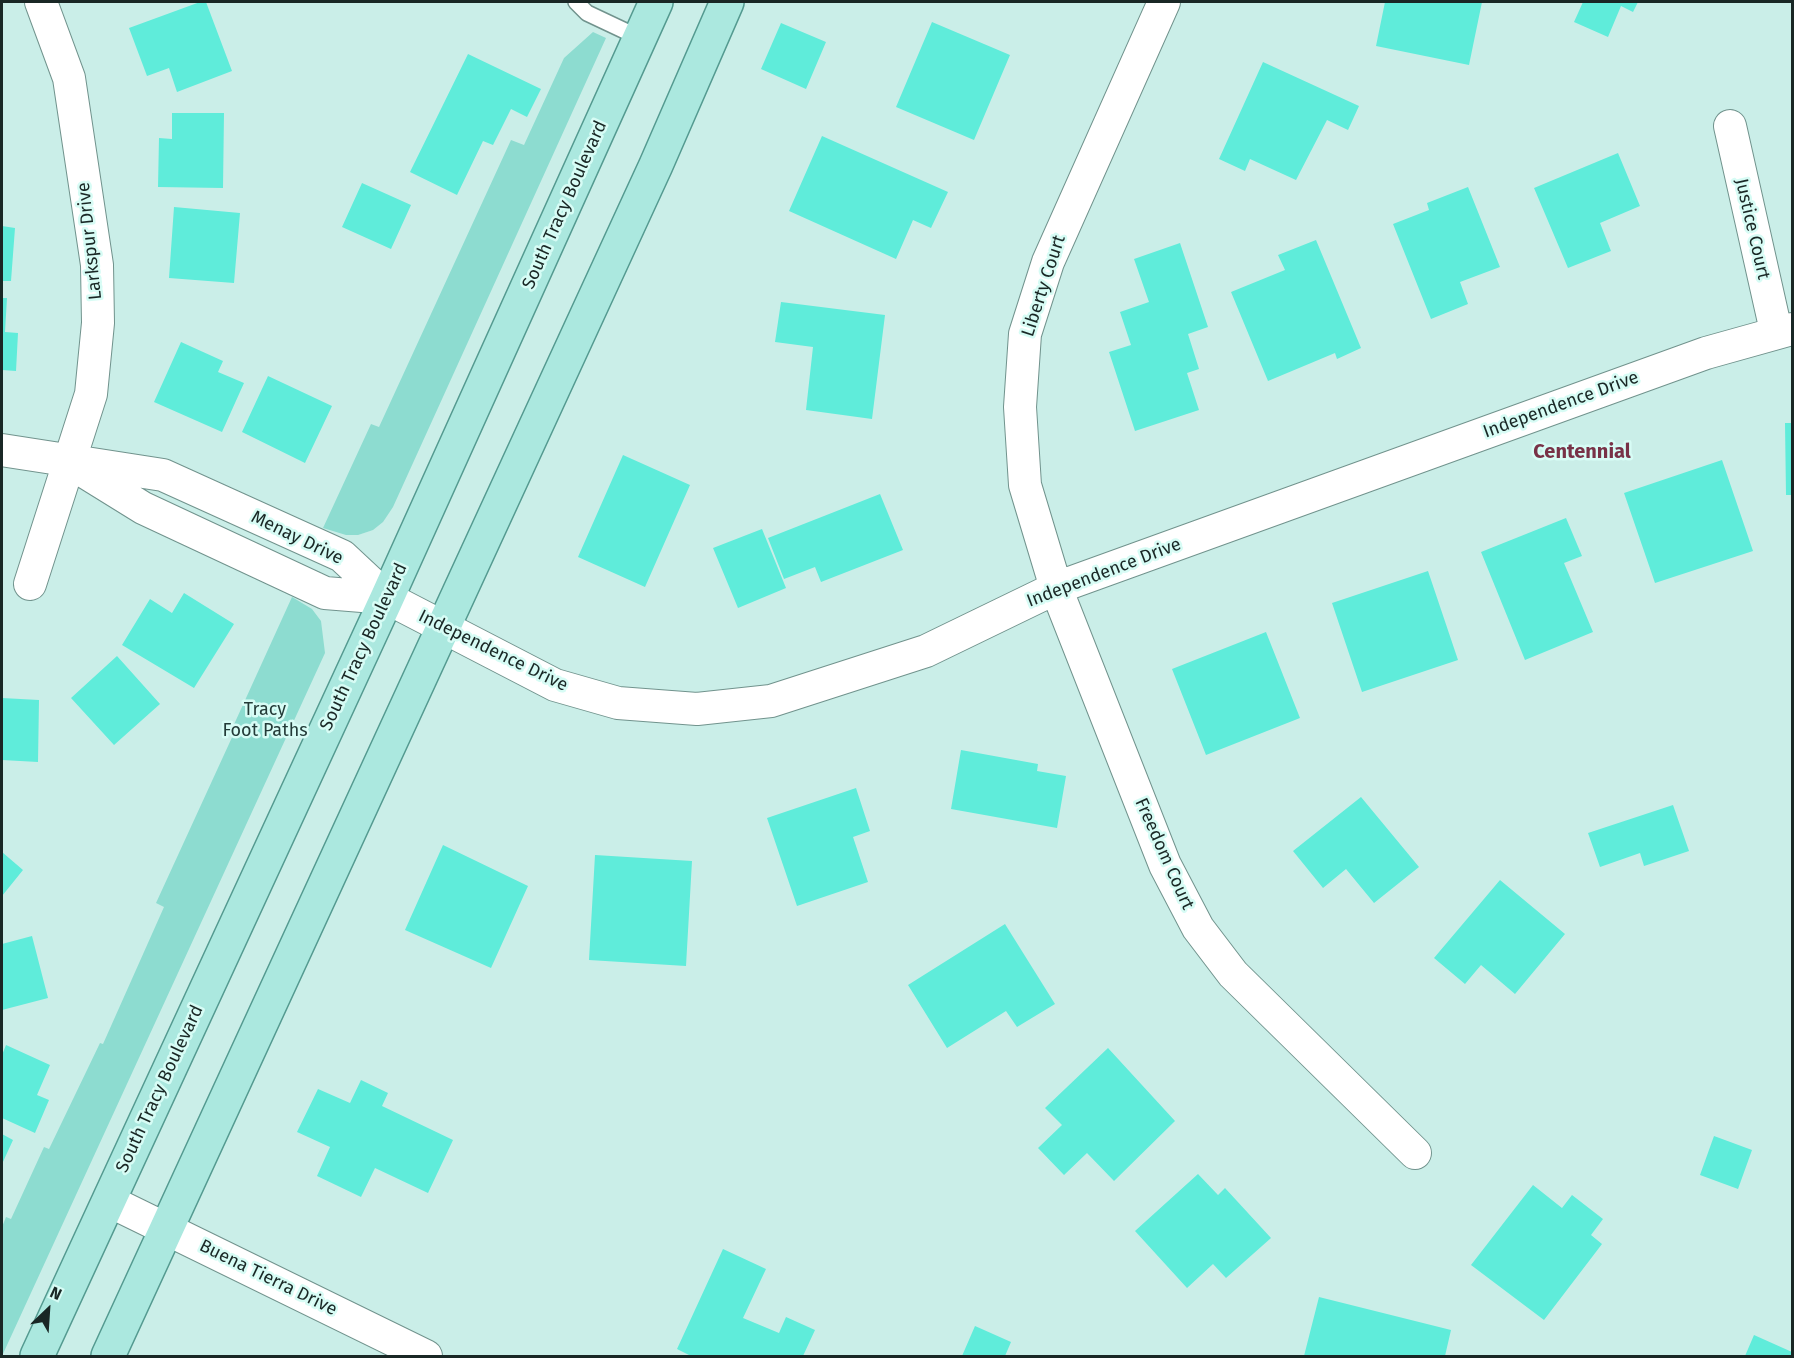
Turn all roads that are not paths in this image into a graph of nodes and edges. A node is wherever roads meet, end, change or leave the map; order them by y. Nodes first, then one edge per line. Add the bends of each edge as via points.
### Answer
1 (41, 2) edge
2 (576, 2) edge
3 (656, 2) edge
4 (727, 2) edge
5 (1164, 2) edge
6 (640, 38) junction
7 (1730, 126) dead end
8 (1784, 330) edge
9 (2, 450) edge
10 (69, 462) junction
11 (30, 584) dead end
12 (1056, 588) junction
13 (387, 598) junction
14 (443, 628) junction
15 (1415, 1152) dead end
16 (109, 1201) junction
17 (167, 1227) junction
18 (37, 1356) edge
19 (108, 1356) edge
20 (426, 1356) edge

1 - 10 street, Larkspur Drive via 69,78 97,264 98,323 91,394
2 - 6 lane via 587,13
3 - 6 main road, South Tracy Boulevard
4 - 14 main road
5 - 12 street, Liberty Court via 1048,262 1025,334 1020,407 1025,485
6 - 13 main road, South Tracy Boulevard
7 - 8 street, Justice Court
8 - 12 street, Independence Drive via 1706,353
9 - 10 street, Menay Drive
10 - 11 street, Larkspur Drive
10 - 13 street, Menay Drive via 143,508 325,593
10 - 13 street, Menay Drive via 163,475 342,556
12 - 14 street, Independence Drive via 926,651 771,701 697,709 618,703 555,686
12 - 15 street, Freedom Court via 1165,866 1198,928 1233,974
13 - 14 street, Independence Drive
13 - 16 main road, South Tracy Boulevard
14 - 17 main road
16 - 17 street, Buena Tierra Drive
16 - 18 main road, South Tracy Boulevard
17 - 19 main road
17 - 20 street, Buena Tierra Drive

